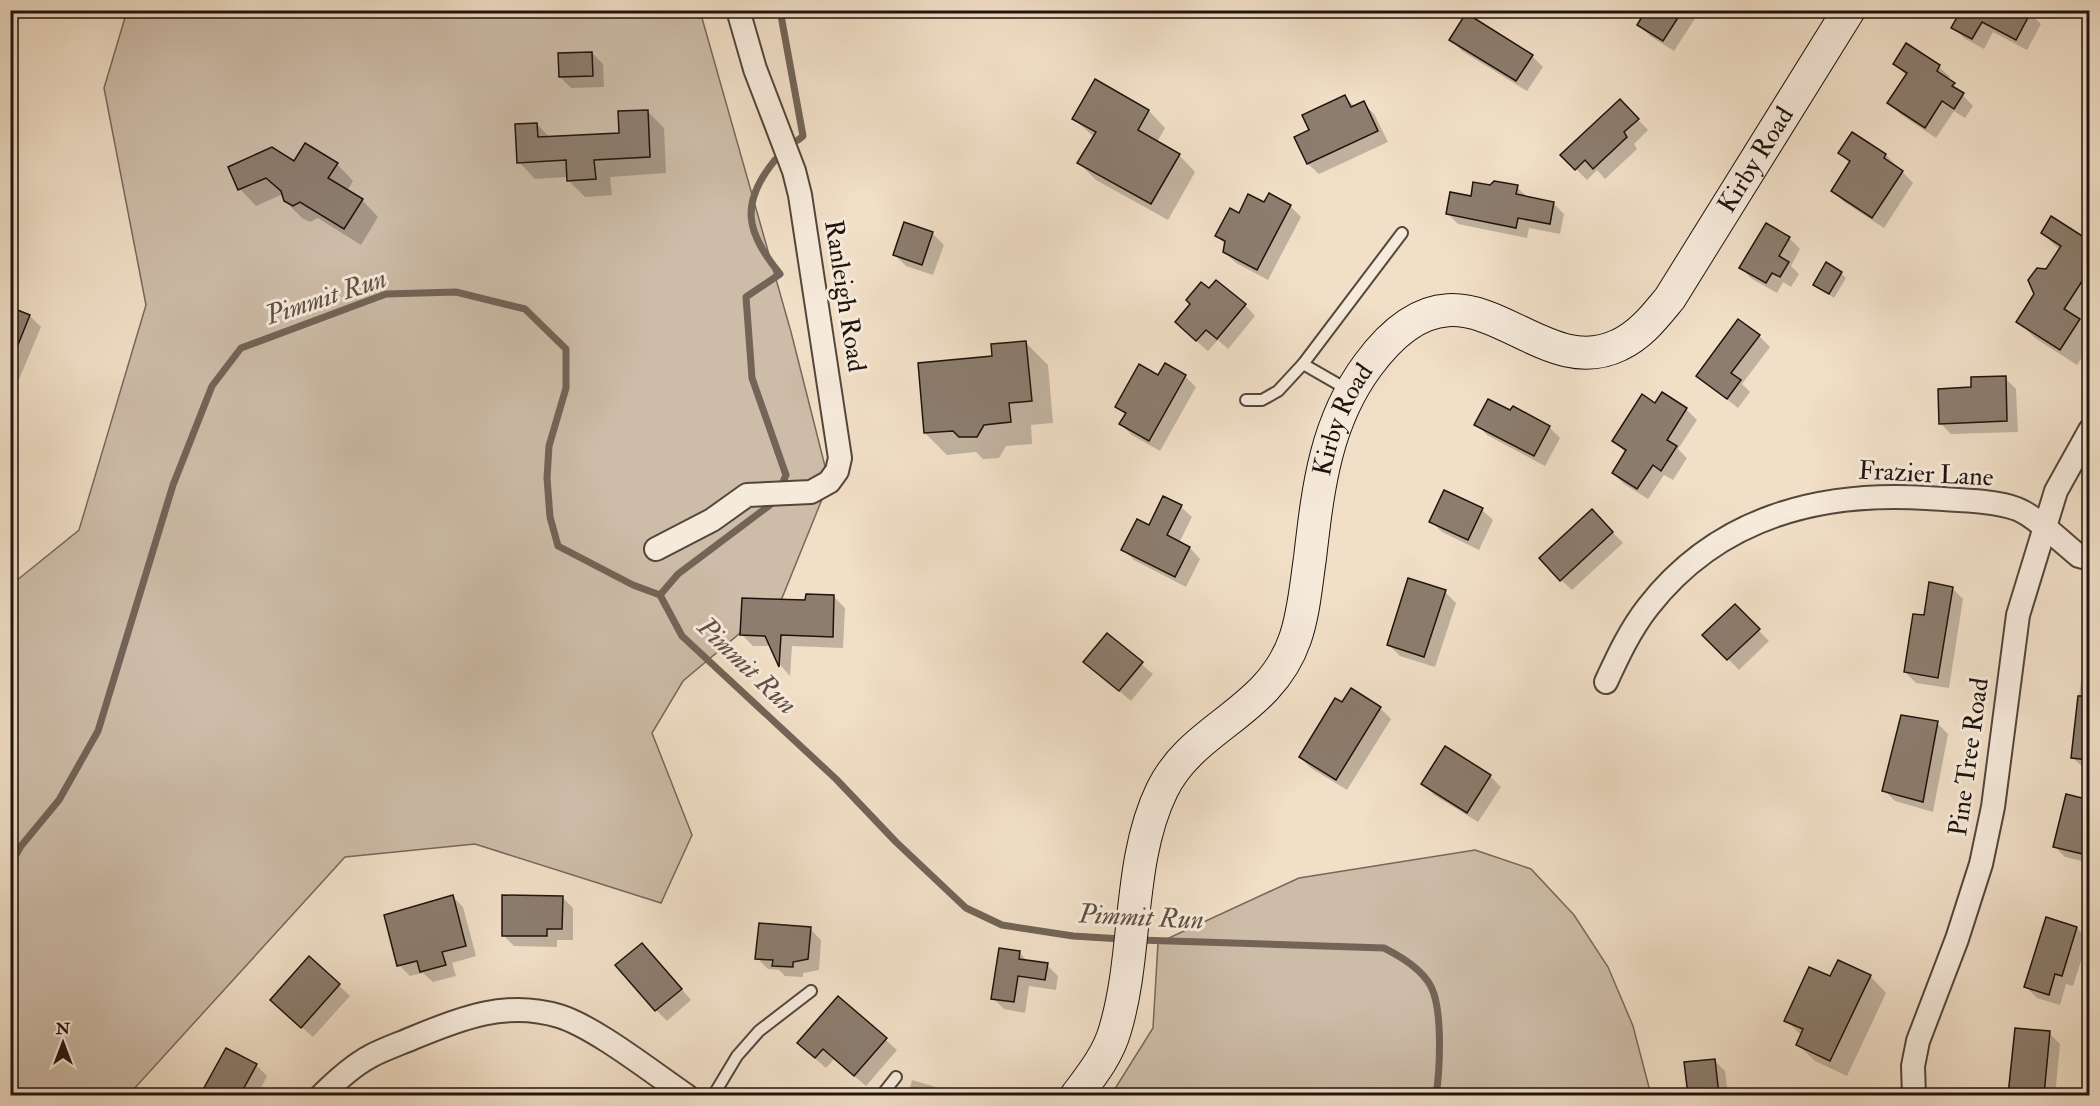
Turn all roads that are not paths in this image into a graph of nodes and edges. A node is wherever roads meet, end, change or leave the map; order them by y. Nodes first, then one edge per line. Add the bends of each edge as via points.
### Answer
1 (738, 10) edge
2 (1849, 10) edge
3 (1402, 233) dead end
4 (1303, 364) junction
5 (1350, 391) junction
6 (1246, 400) dead end
7 (2090, 430) edge
8 (2043, 528) junction
9 (656, 549) dead end
10 (2090, 559) edge
11 (1605, 682) dead end
12 (811, 991) dead end
13 (896, 1077) dead end
14 (321, 1095) edge
15 (687, 1095) edge
16 (713, 1095) edge
17 (881, 1095) edge
18 (1076, 1095) edge
19 (1914, 1095) edge

1 - 9 street, Ranleigh Road via 800,195 840,458 829,482 811,492 747,495 700,527
2 - 5 main road, Kirby Road via 1695,261 1665,304 1632,338 1605,351 1578,353 1545,344 1484,315 1438,312 1391,338
3 - 4 lane
4 - 5 lane
4 - 6 lane via 1278,391 1262,400
5 - 18 main road, Kirby Road via 1324,460 1295,640 1262,694 1191,751 1164,786 1148,829 1115,1031 1096,1069
7 - 8 street, Pine Tree Road via 2056,490
8 - 10 street, Frazier Lane via 2079,556
8 - 11 street, Frazier Lane via 2018,509 1902,496 1849,498 1773,515 1705,551 1675,576 1625,640
8 - 19 street, Pine Tree Road via 2018,615 1993,807 1981,864 1918,1041 1913,1066
12 - 16 lane via 759,1030
13 - 17 lane
14 - 15 street via 371,1056 445,1025 506,1009 534,1010 582,1026

